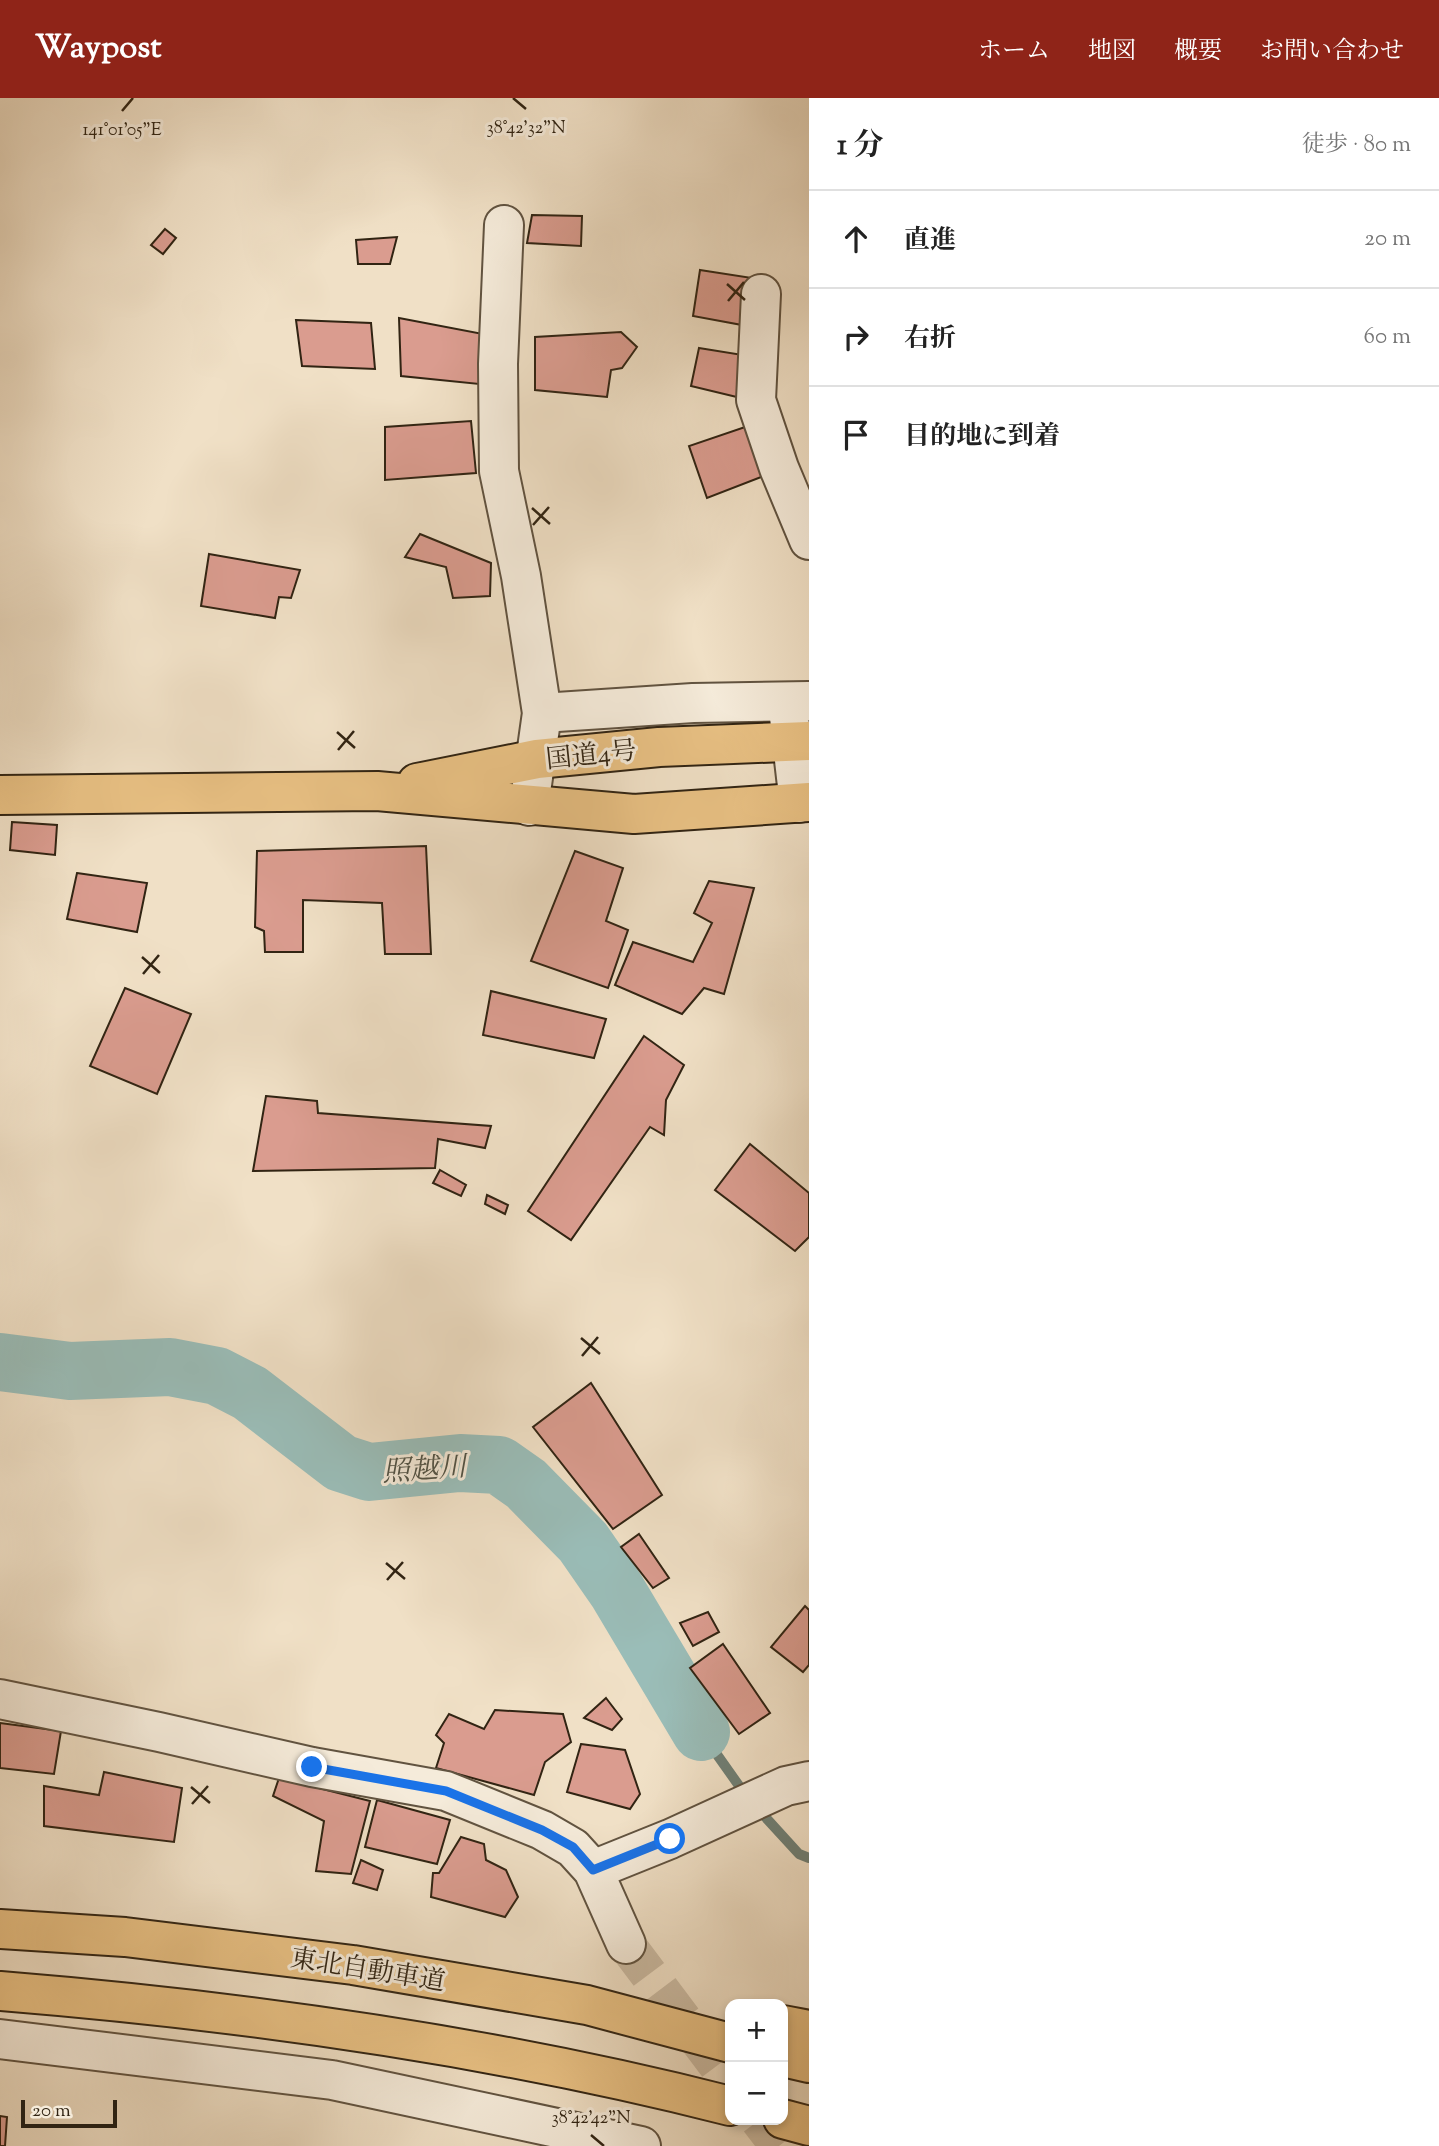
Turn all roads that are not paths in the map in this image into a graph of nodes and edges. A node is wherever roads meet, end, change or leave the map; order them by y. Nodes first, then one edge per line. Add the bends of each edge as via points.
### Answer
1 (504, 225) dead end
2 (761, 294) dead end
3 (809, 540) edge
4 (798, 701) edge
5 (542, 713) junction
6 (801, 742) edge
7 (537, 759) junction
8 (377, 791) junction
9 (0, 795) edge
10 (804, 803) edge
11 (529, 806) junction
12 (0, 1699) edge
13 (798, 1784) edge
14 (593, 1870) junction
15 (0, 1929) edge
16 (626, 1944) tunnel mouth
17 (353, 1965) junction
18 (0, 1991) edge
19 (725, 2015) edge
20 (788, 2026) edge
21 (809, 2030) edge
22 (0, 2039) edge
23 (725, 2042) edge
24 (788, 2058) edge
25 (809, 2063) edge
26 (725, 2105) edge
27 (788, 2120) edge
28 (809, 2126) edge
29 (640, 2146) edge

1 - 5 street via 499,471
2 - 3 street via 756,400
4 - 5 street
4 - 6 street
5 - 7 street
6 - 7 highway, 国道4号 via 659,747
6 - 10 street
7 - 8 highway, 国道4号
7 - 11 street
8 - 9 highway, 国道4号
8 - 11 highway, 国道4号
10 - 11 highway, 国道4号 via 634,814
12 - 14 street via 312,1767 446,1791 542,1830 573,1847
13 - 14 street
14 - 16 street
15 - 17 highway, 東北自動車道 via 125,1937
17 - 19 highway via 586,1990
17 - 23 highway, 東北自動車道 via 587,2005
18 - 26 highway via 115,2000 452,2046
20 - 21 highway
22 - 29 street via 332,2080
24 - 25 highway
27 - 28 highway

